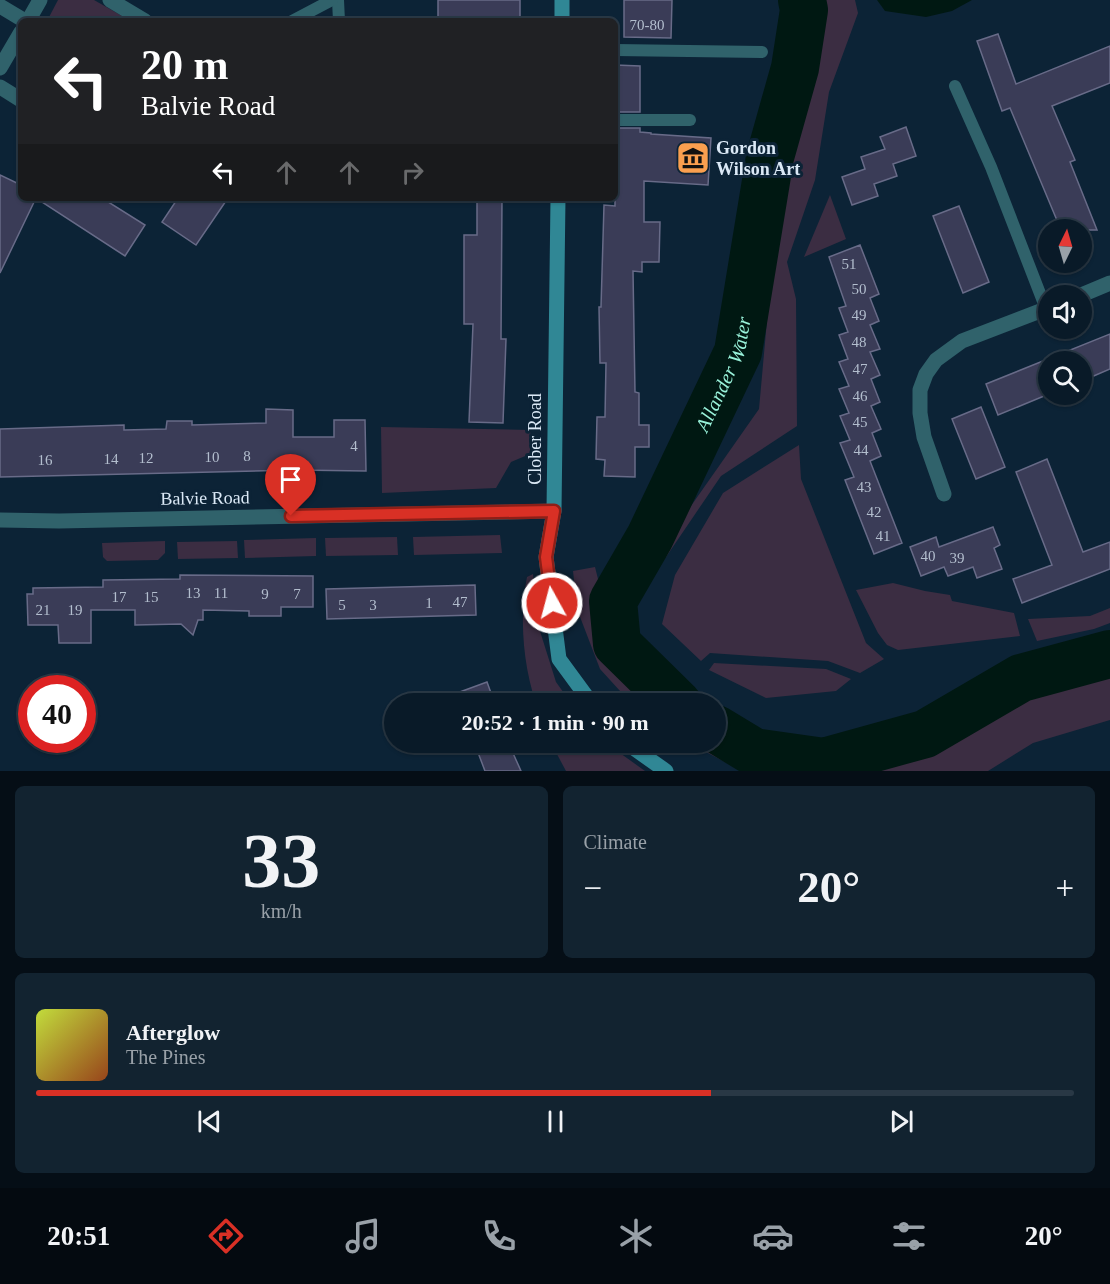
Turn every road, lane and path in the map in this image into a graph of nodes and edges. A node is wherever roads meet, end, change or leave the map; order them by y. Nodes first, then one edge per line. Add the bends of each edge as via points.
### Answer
1 (40, 0) edge
2 (110, 0) edge
3 (332, 0) edge
4 (338, 0) edge
5 (562, 0) edge
6 (0, 6) edge
7 (22, 18) edge
8 (29, 18) edge
9 (140, 18) edge
10 (298, 18) edge
11 (339, 18) edge
12 (562, 18) edge
13 (18, 37) edge
14 (618, 50) edge
15 (762, 52) dead end
16 (0, 68) edge
17 (955, 86) dead end
18 (0, 87) edge
19 (18, 98) edge
20 (618, 120) edge
21 (690, 120) dead end
22 (558, 201) edge
23 (1110, 284) edge
24 (1038, 286) edge
25 (1092, 291) edge
26 (1038, 312) edge
27 (944, 494) dead end
28 (554, 511) junction
29 (0, 520) edge
30 (584, 693) edge
31 (641, 753) edge
32 (666, 771) edge

1 - 8 street
2 - 9 street
3 - 10 lane
4 - 11 lane
5 - 12 street
6 - 7 street
13 - 16 street
14 - 15 lane
17 - 24 lane
18 - 19 street
20 - 21 lane
22 - 28 street, Clober Road
23 - 25 street
26 - 27 street via 962,341 936,360 926,374 920,390 922,429
28 - 29 street, Balvie Road
28 - 30 street, Clober Road via 546,557 559,659
31 - 32 street

